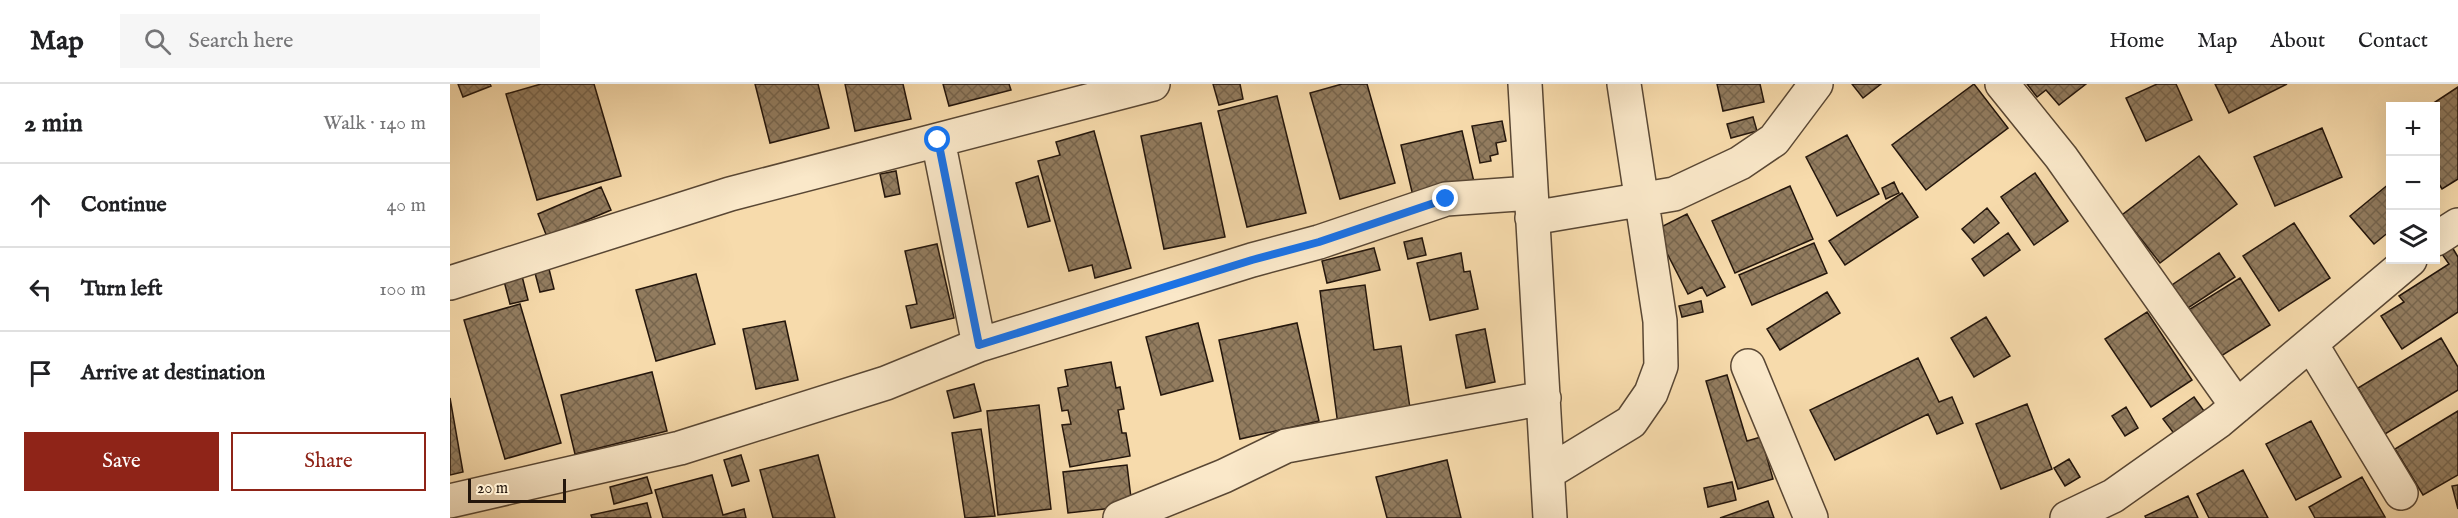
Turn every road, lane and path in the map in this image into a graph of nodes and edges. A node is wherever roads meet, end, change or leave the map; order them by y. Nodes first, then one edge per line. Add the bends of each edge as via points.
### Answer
1 (1153, 84) edge
2 (1525, 84) edge
3 (1624, 84) edge
4 (1816, 84) edge
5 (2002, 84) edge
6 (938, 140) junction
7 (1641, 200) junction
8 (1531, 206) junction
9 (2458, 225) edge
10 (2440, 236) edge
11 (2405, 264) edge
12 (450, 283) edge
13 (2311, 344) junction
14 (979, 345) junction
15 (1748, 366) dead end
16 (1544, 398) junction
17 (2237, 406) junction
18 (1549, 472) junction
19 (2401, 493) dead end
20 (450, 501) edge
21 (1120, 518) edge
22 (1550, 518) edge
23 (1811, 518) edge
24 (2067, 518) edge

1 - 6 street
2 - 8 street
3 - 7 street
4 - 7 street via 1774,140 1740,163 1674,194
5 - 17 street via 2061,157
6 - 12 street via 730,194
6 - 14 street
7 - 8 street
7 - 18 street via 1660,321 1661,366 1651,393 1631,422
8 - 14 street via 1446,199 1319,242
8 - 16 street
9 - 10 street
11 - 13 street
13 - 17 street
13 - 19 street
14 - 20 street via 886,382 680,448
15 - 23 street
16 - 18 street
16 - 21 street via 1286,446
17 - 24 street via 2114,495
18 - 22 street

